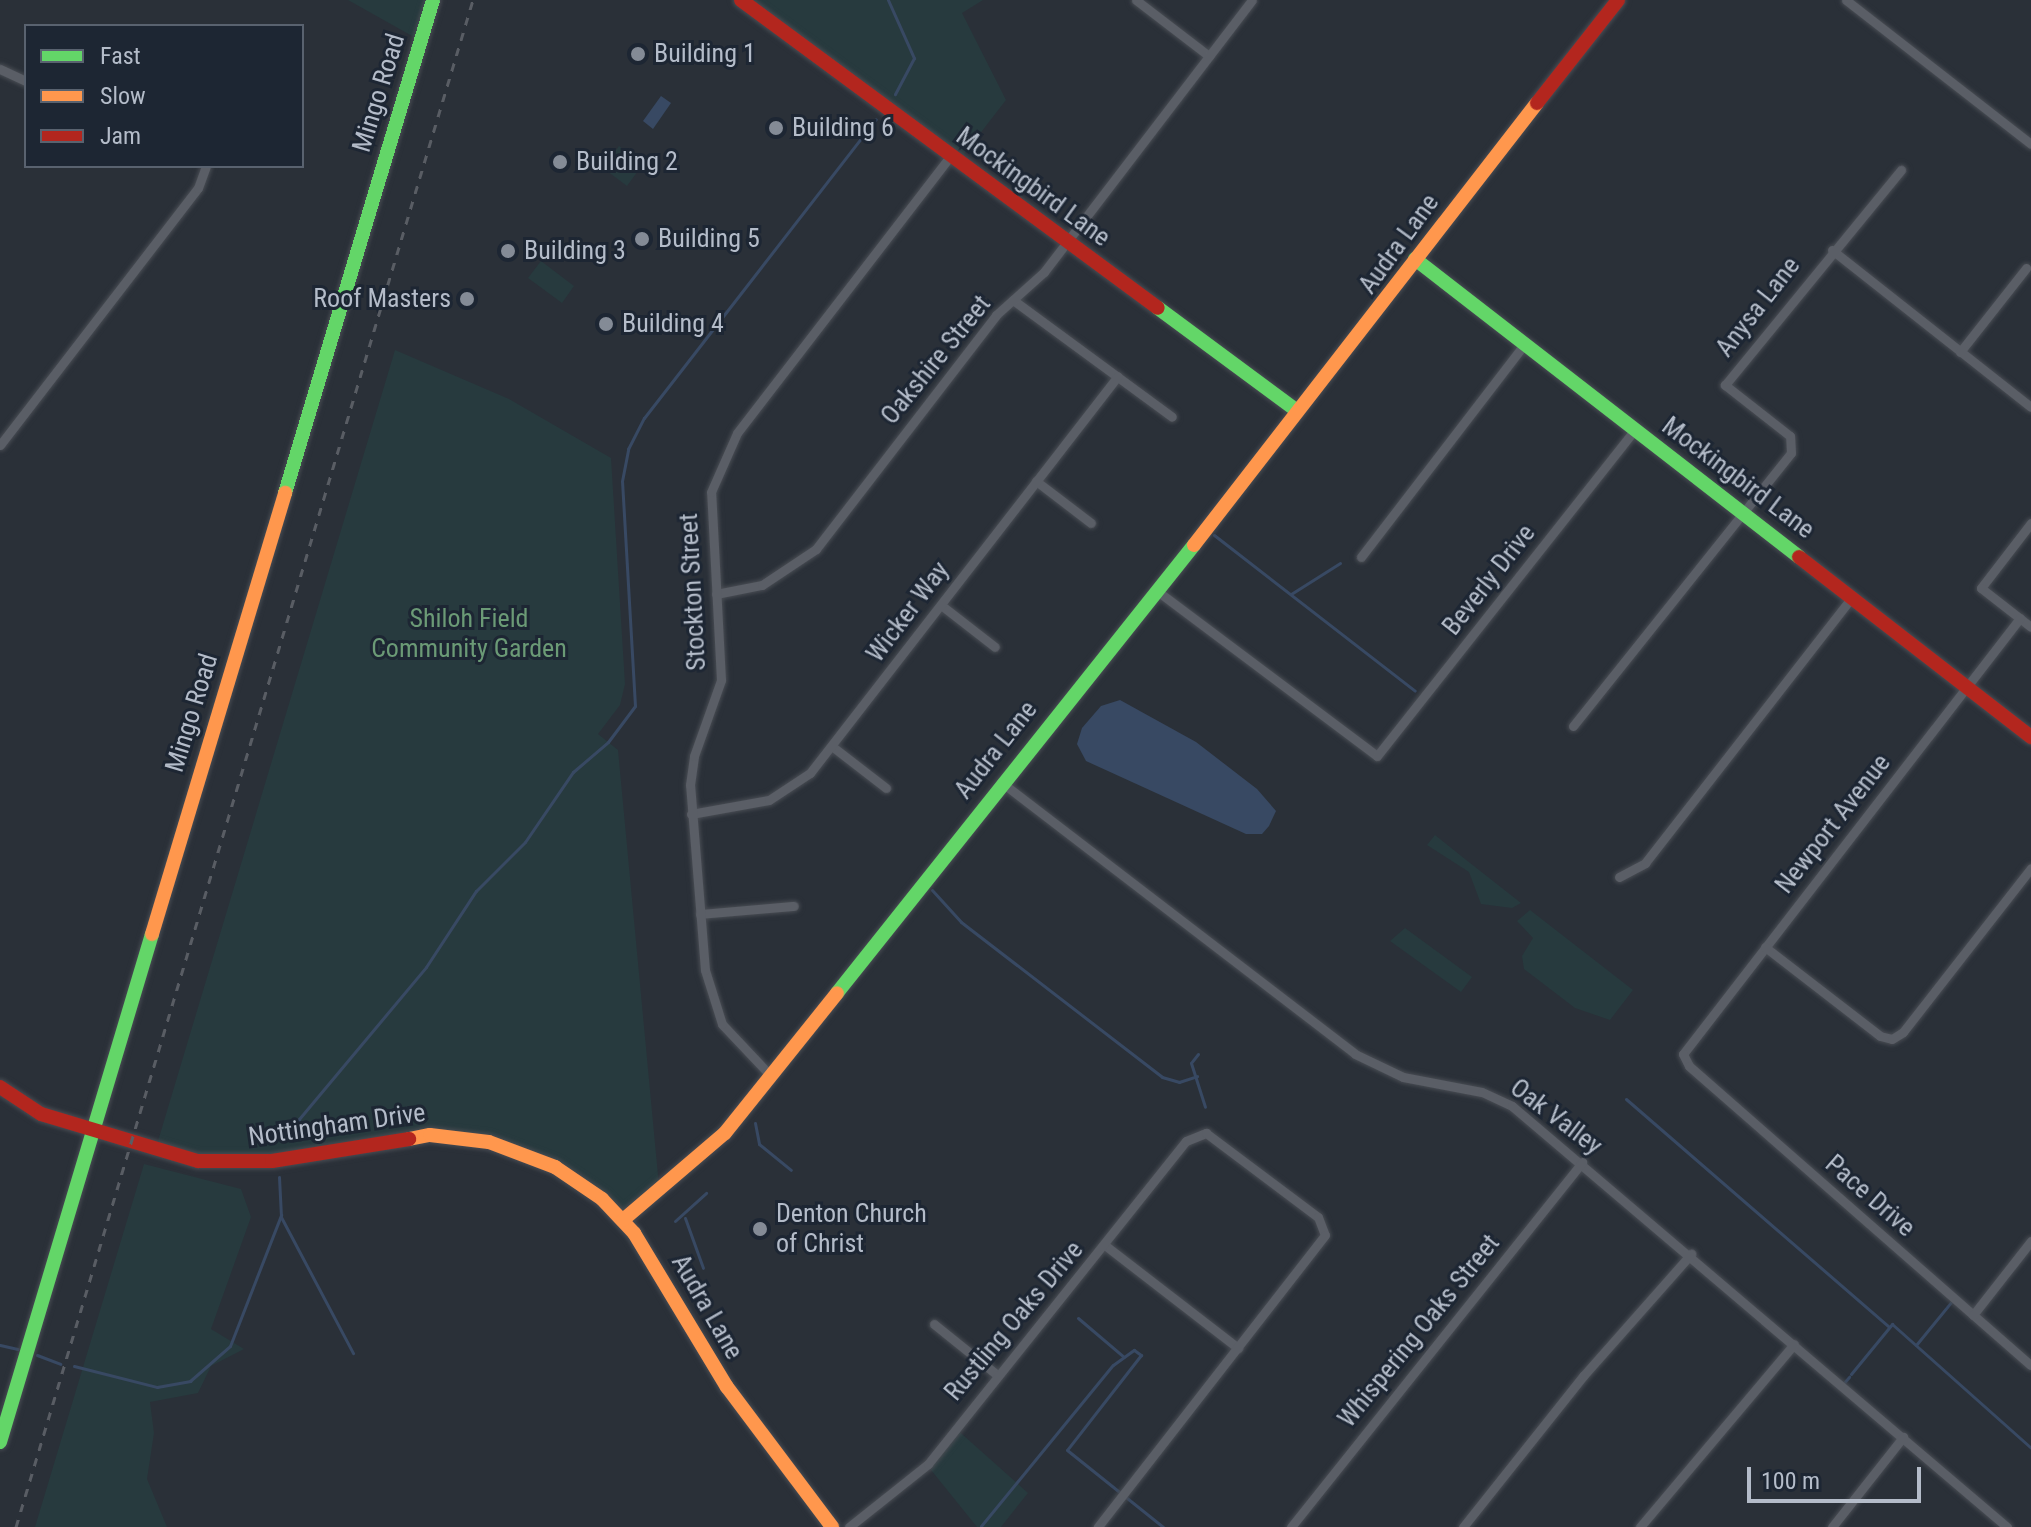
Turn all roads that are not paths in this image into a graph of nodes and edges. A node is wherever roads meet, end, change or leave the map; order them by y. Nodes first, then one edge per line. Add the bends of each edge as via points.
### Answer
1 (433, 0) edge
2 (741, 0) edge
3 (1136, 0) edge
4 (1252, 0) edge
5 (1618, 0) edge
6 (1846, 0) edge
7 (1209, 56) junction
8 (0, 69) edge
9 (24, 80) edge
10 (2031, 144) edge
11 (950, 156) junction
12 (205, 168) edge
13 (1901, 170) dead end
14 (1067, 241) junction
15 (1832, 250) junction
16 (1415, 259) junction
17 (2026, 268) dead end
18 (1013, 300) junction
19 (1523, 346) junction
20 (1960, 352) junction
21 (1118, 376) junction
22 (2031, 407) edge
23 (1297, 411) junction
24 (1172, 417) dead end
25 (1635, 429) junction
26 (0, 445) edge
27 (1036, 481) junction
28 (1745, 512) junction
29 (1091, 523) dead end
30 (2031, 523) edge
31 (1361, 557) dead end
32 (1156, 590) junction
33 (716, 594) junction
34 (1853, 596) junction
35 (941, 605) junction
36 (2020, 618) junction
37 (2031, 627) edge
38 (995, 647) dead end
39 (1969, 687) junction
40 (1573, 726) dead end
41 (2031, 737) edge
42 (833, 747) junction
43 (1001, 782) junction
44 (886, 788) dead end
45 (691, 814) junction
46 (2031, 868) edge
47 (1619, 877) dead end
48 (794, 906) dead end
49 (700, 914) junction
50 (1765, 947) junction
51 (1683, 1058) joint
52 (770, 1075) junction
53 (0, 1087) edge
54 (92, 1132) junction
55 (1582, 1162) junction
56 (623, 1220) junction
57 (2031, 1241) edge
58 (1106, 1246) junction
59 (1691, 1254) junction
60 (1973, 1315) junction
61 (934, 1324) dead end
62 (1794, 1344) junction
63 (1238, 1348) junction
64 (2031, 1365) edge
65 (996, 1374) junction
66 (1903, 1437) junction
67 (0, 1442) edge
68 (832, 1527) edge
69 (849, 1527) edge
70 (1098, 1527) edge
71 (1291, 1527) edge
72 (1463, 1527) edge
73 (1640, 1527) edge
74 (1832, 1527) edge
75 (2007, 1527) edge

1 - 54 street, Mingo Road
2 - 11 street, Mockingbird Lane
3 - 7 street
4 - 7 street, Oakshire Street
5 - 16 street, Audra Lane
6 - 10 street
7 - 14 street, Oakshire Street
8 - 9 street
11 - 14 street, Mockingbird Lane
11 - 33 street, Stockton Street via 725,452 708,513
12 - 26 street via 198,188
13 - 15 street, Anysa Lane
14 - 18 street, Oakshire Street
14 - 23 street, Mockingbird Lane
15 - 20 street
15 - 28 street, Anysa Lane via 1725,385 1793,444
16 - 19 street, Mockingbird Lane
16 - 23 street, Audra Lane via 1367,328
17 - 20 street
18 - 21 street
18 - 33 street, Oakshire Street via 813,553 762,585
19 - 25 street, Mockingbird Lane
19 - 31 street
20 - 22 street
21 - 24 street
21 - 27 street, Wicker Way
23 - 32 street, Audra Lane
25 - 28 street, Mockingbird Lane
25 - 32 street, Beverly Drive via 1377,756
27 - 29 street
27 - 35 street, Wicker Way
28 - 34 street, Mockingbird Lane
28 - 40 street, Anysa Lane
30 - 36 street via 1981,588
32 - 43 street, Audra Lane
33 - 45 street, Stockton Street via 721,680 692,765
34 - 39 street, Mockingbird Lane
34 - 47 street via 1645,863
35 - 38 street
35 - 42 street, Wicker Way
36 - 37 street
36 - 39 street, Newport Avenue
39 - 41 street, Mockingbird Lane
39 - 50 street, Newport Avenue
42 - 44 street
42 - 45 street, Wicker Way via 810,773 779,795
43 - 52 street, Audra Lane
43 - 55 street, Oak Valley via 1355,1054 1416,1080 1492,1096
45 - 49 street, Stockton Street
46 - 50 street via 1903,1032 1892,1039 1880,1036
48 - 49 street
49 - 52 street, Stockton Street via 706,981 716,1014 741,1049
50 - 51 street, Newport Avenue
51 - 60 street, Pace Drive
52 - 56 street, Audra Lane via 718,1141
53 - 54 street, Nottingham Drive via 41,1114
54 - 56 street, Nottingham Drive via 185,1159 249,1163 399,1136 474,1139 555,1167
54 - 67 street, Mingo Road
55 - 59 street, Oak Valley
55 - 71 street, Whispering Oaks Street
56 - 68 street, Audra Lane via 727,1387
57 - 60 street
58 - 63 street
58 - 63 street, Rustling Oaks Drive via 1186,1141 1201,1133 1214,1137 1318,1217 1326,1230
58 - 65 street, Rustling Oaks Drive
59 - 62 street, Oak Valley
59 - 72 street via 1584,1375
60 - 64 street, Pace Drive
61 - 65 street
62 - 66 street, Oak Valley
62 - 73 street
63 - 70 street
65 - 69 street, Rustling Oaks Drive via 928,1464
66 - 74 street
66 - 75 street, Oak Valley

